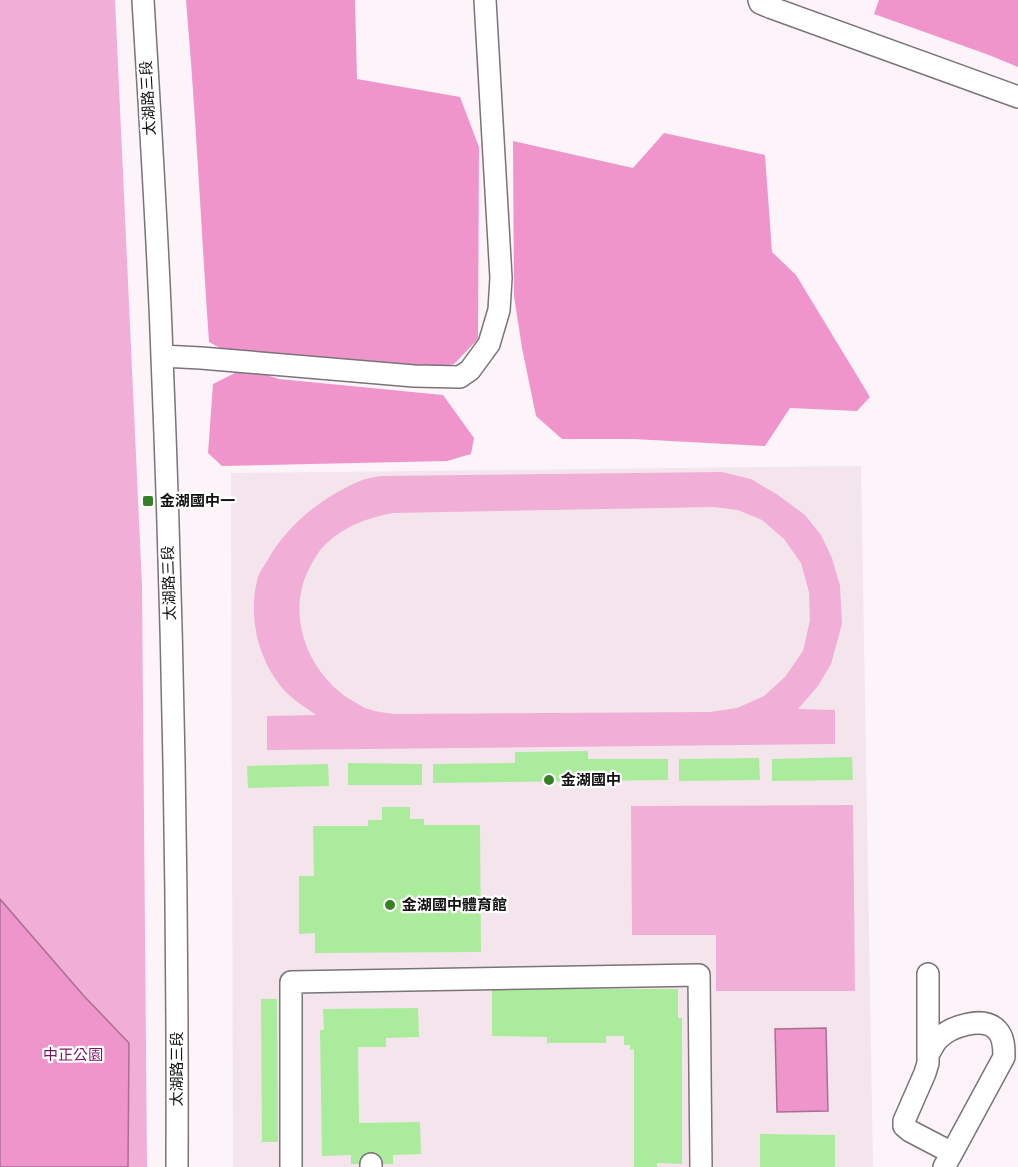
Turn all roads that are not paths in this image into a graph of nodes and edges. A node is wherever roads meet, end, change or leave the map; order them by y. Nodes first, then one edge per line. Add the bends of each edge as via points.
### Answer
1 (143, 0) edge
2 (485, 0) edge
3 (759, 0) edge
4 (1018, 97) edge
5 (162, 356) junction
6 (928, 974) dead end
7 (928, 1055) junction
8 (948, 1160) edge
9 (177, 1167) edge
10 (291, 1167) edge
11 (701, 1167) edge

1 - 5 street, 太湖路三段
2 - 5 street via 501,278 499,310 489,344 470,370 460,377 414,376
3 - 4 street
5 - 9 street, 太湖路三段 via 174,745
6 - 7 street
7 - 8 street via 926,1073 904,1126
7 - 8 street via 947,1032 969,1023 985,1023 997,1030 1004,1043 1004,1057
10 - 11 street via 291,982 699,975

